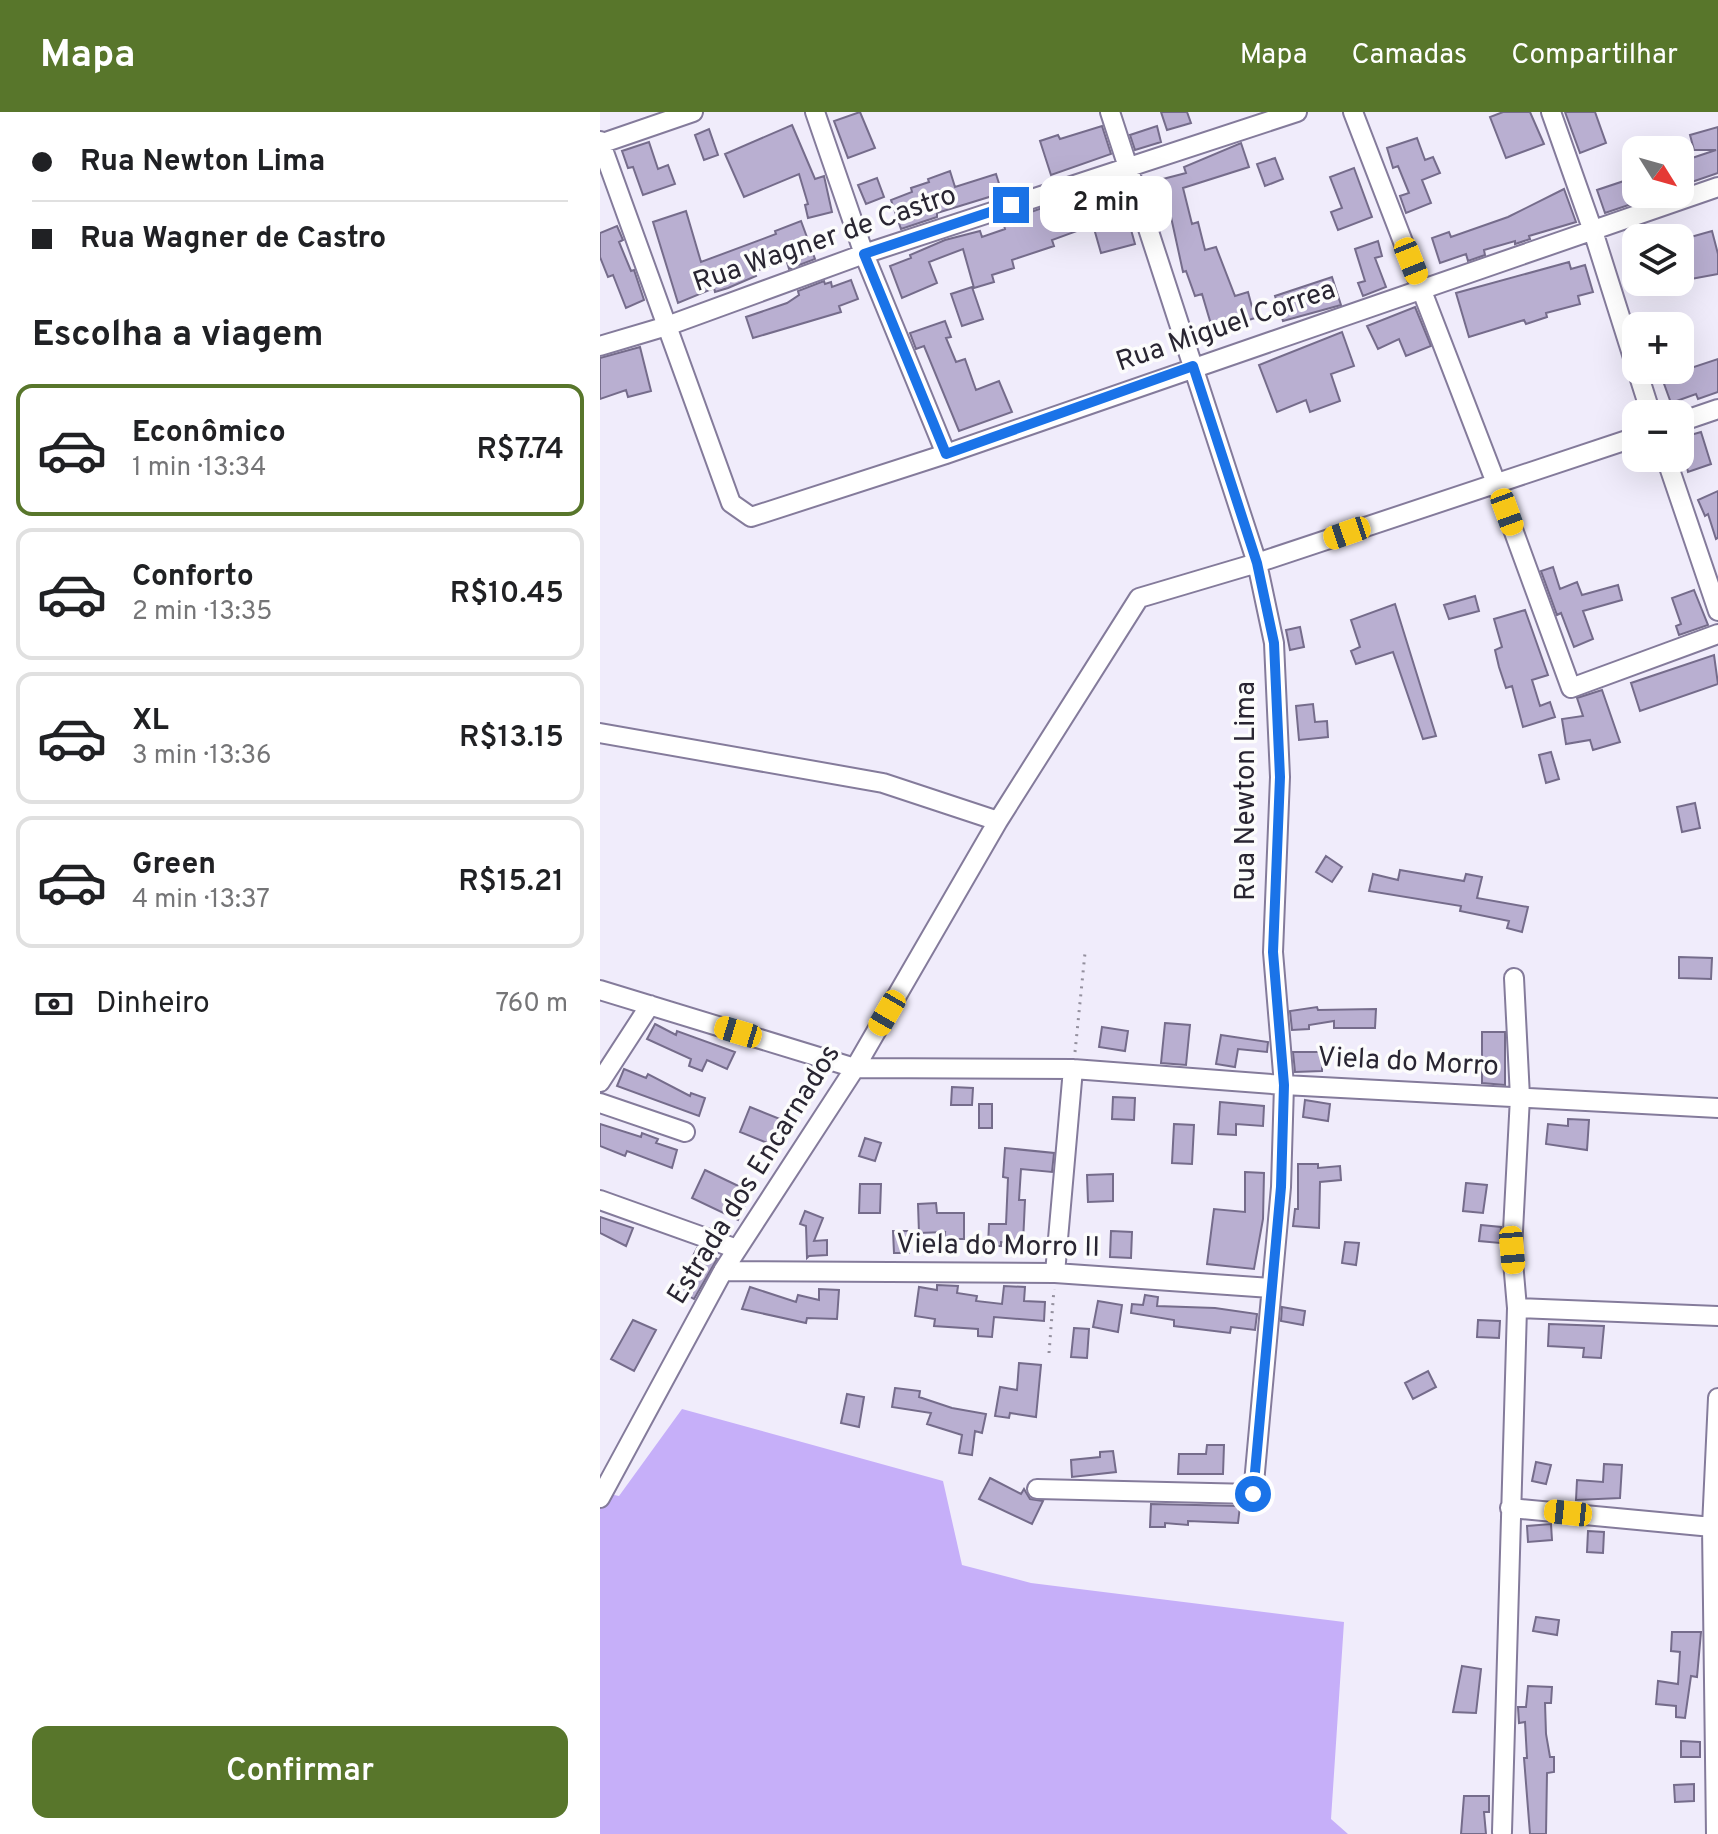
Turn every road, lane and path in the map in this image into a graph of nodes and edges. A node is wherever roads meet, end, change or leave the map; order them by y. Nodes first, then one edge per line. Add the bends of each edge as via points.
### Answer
1 (693, 112) edge
2 (815, 112) edge
3 (1110, 112) edge
4 (1297, 112) edge
5 (1353, 112) edge
6 (1551, 112) edge
7 (600, 143) edge
8 (1128, 166) junction
9 (1718, 187) edge
10 (1593, 231) junction
11 (864, 254) junction
12 (1423, 290) junction
13 (1622, 323) edge
14 (667, 326) junction
15 (600, 346) edge
16 (1193, 366) junction
17 (1718, 409) edge
18 (1694, 417) edge
19 (1622, 442) edge
20 (946, 454) junction
21 (1671, 472) edge
22 (1496, 483) junction
23 (1257, 563) junction
24 (1718, 611) edge
25 (1718, 634) edge
26 (600, 733) edge
27 (998, 821) junction
28 (1085, 953) dead end
29 (1514, 978) dead end
30 (600, 990) edge
31 (650, 1005) junction
32 (855, 1068) junction
33 (1073, 1069) junction
34 (600, 1082) edge
35 (1284, 1085) junction
36 (1520, 1097) junction
37 (600, 1103) edge
38 (1718, 1108) edge
39 (685, 1132) dead end
40 (600, 1200) edge
41 (737, 1249) junction
42 (723, 1271) junction
43 (1055, 1273) junction
44 (1271, 1288) junction
45 (1517, 1308) junction
46 (1718, 1316) edge
47 (1049, 1353) dead end
48 (1718, 1398) edge
49 (1037, 1489) dead end
50 (600, 1498) edge
51 (1510, 1508) junction
52 (1712, 1527) junction
53 (1502, 1832) dead end
54 (1716, 1834) edge

1 - 7 street
2 - 11 street
3 - 8 street, Rua Newton Lima
4 - 8 street, Rua Wagner de Castro
5 - 12 street
6 - 10 street
7 - 14 street
8 - 11 street, Rua Wagner de Castro
8 - 16 street, Rua Newton Lima
9 - 10 street, Rua Miguel Correa
10 - 12 street, Rua Miguel Correa
10 - 13 street
11 - 14 street, Rua Wagner de Castro
11 - 20 street
12 - 16 street, Rua Miguel Correa
12 - 22 street
14 - 15 street, Rua Wagner de Castro
14 - 20 street, Rua Miguel Correa via 731,503 751,517
16 - 20 street, Rua Miguel Correa
16 - 23 street, Rua Newton Lima
17 - 18 street
19 - 22 street
21 - 24 street
22 - 23 street
22 - 25 street via 1571,688
23 - 27 street, Estrada dos Encarnados via 1139,598
23 - 35 street, Rua Newton Lima via 1275,658 1280,777 1273,952
26 - 27 street via 883,783
27 - 32 street, Estrada dos Encarnados
28 - 33 path
29 - 36 street
30 - 31 street, Viela do Morro
31 - 32 street, Viela do Morro
31 - 34 street
32 - 33 street, Viela do Morro
32 - 41 street, Estrada dos Encarnados
33 - 35 street, Viela do Morro
33 - 43 street
35 - 36 street, Viela do Morro
35 - 44 street, Rua Newton Lima
36 - 38 street, Viela do Morro
36 - 45 street via 1512,1250
37 - 39 street
40 - 41 street
41 - 42 street, Estrada dos Encarnados
42 - 43 street, Viela do Morro II
42 - 50 street, Estrada dos Encarnados
43 - 44 street, Viela do Morro II
43 - 47 path
44 - 49 street, Rua Newton Lima via 1253,1494
45 - 46 street
45 - 51 street
48 - 52 street
51 - 52 street
51 - 53 street
52 - 54 street

